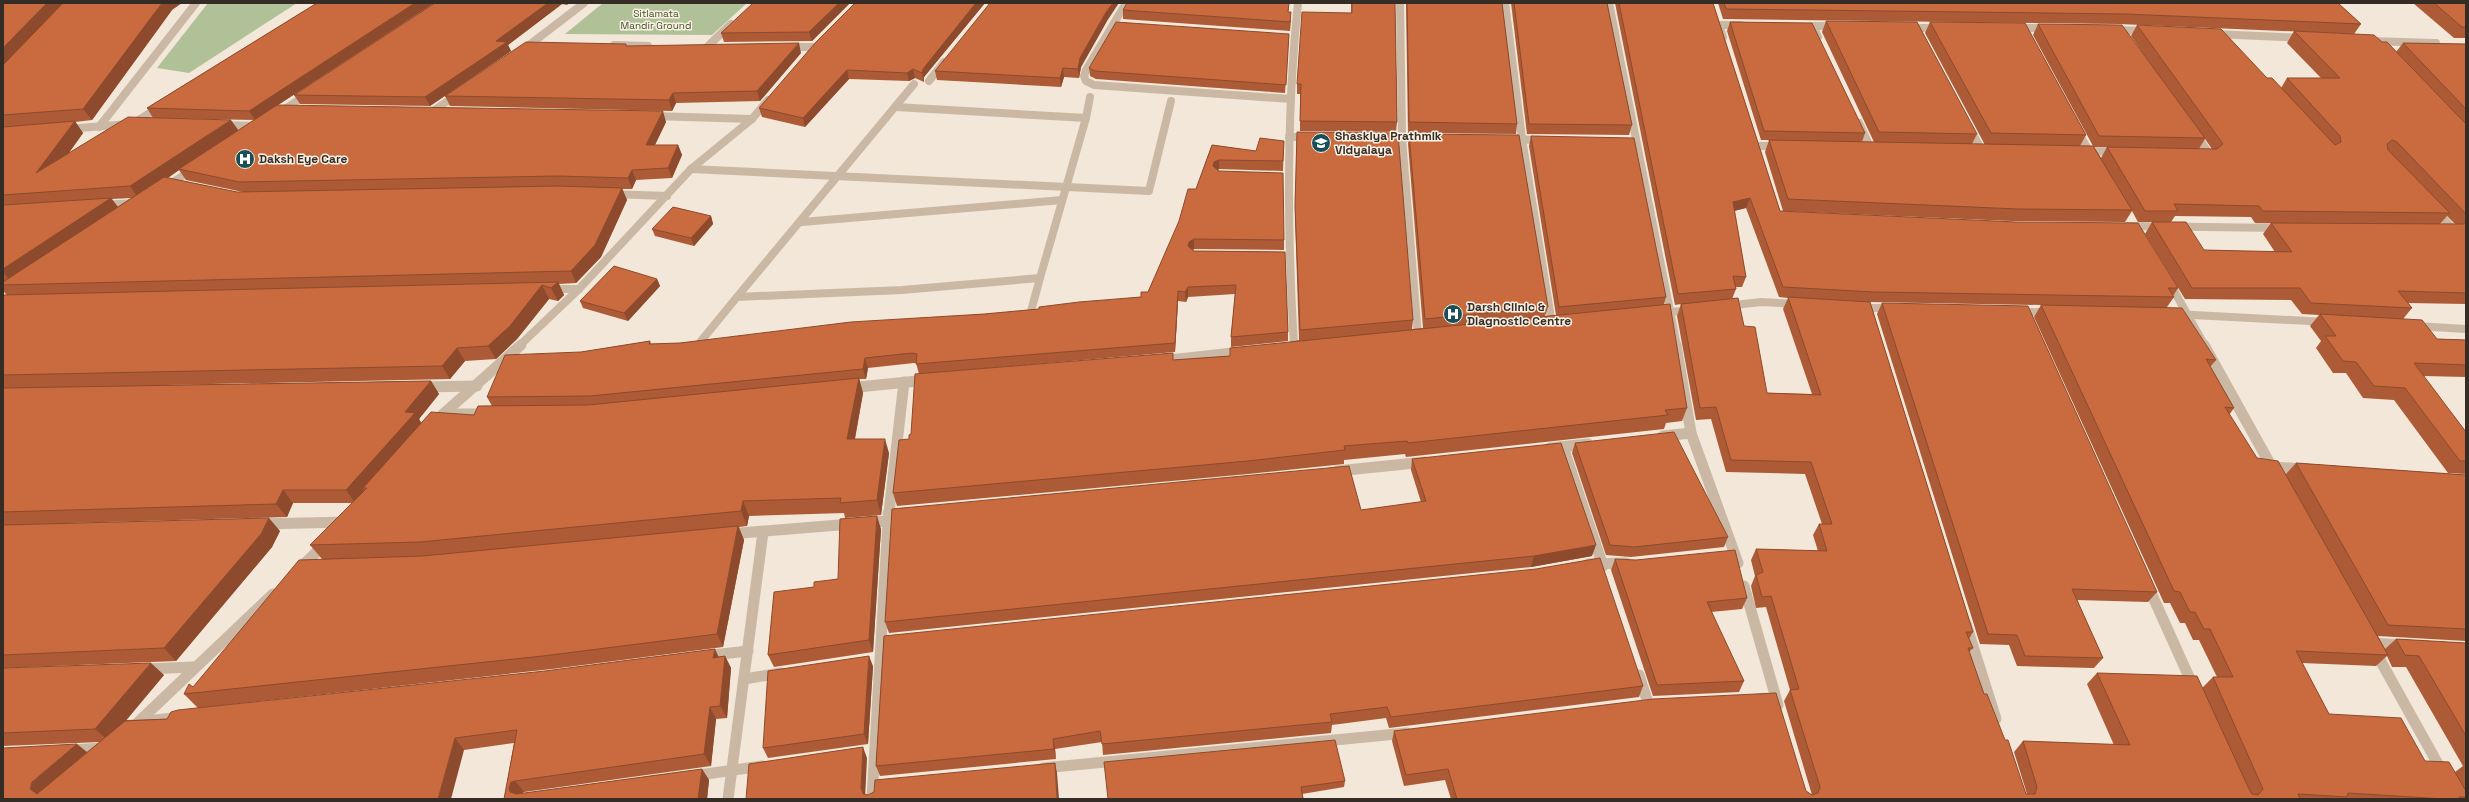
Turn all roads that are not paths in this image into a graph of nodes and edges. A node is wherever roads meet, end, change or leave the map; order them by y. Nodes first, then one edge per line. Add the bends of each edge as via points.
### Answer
1 (196, 3) edge
2 (584, 3) edge
3 (1126, 3) edge
4 (1298, 3) edge
5 (1400, 3) edge
6 (1505, 3) edge
7 (1609, 3) edge
8 (738, 18) edge
9 (1750, 25) edge
10 (1845, 27) edge
11 (1900, 28) edge
12 (1947, 28) edge
13 (2008, 28) edge
14 (2024, 28) junction
15 (2055, 29) edge
16 (2103, 30) edge
17 (2119, 30) junction
18 (2159, 32) edge
19 (2206, 34) edge
20 (2222, 34) junction
21 (2314, 39) edge
22 (2030, 40) edge
23 (2360, 41) edge
24 (534, 42) junction
25 (2128, 42) edge
26 (2376, 42) junction
27 (550, 43) edge
28 (604, 44) edge
29 (2443, 44) edge
30 (659, 46) edge
31 (2232, 46) edge
32 (776, 47) edge
33 (1823, 47) edge
34 (721, 48) edge
35 (1726, 48) edge
36 (2386, 53) edge
37 (516, 55) edge
38 (948, 57) edge
39 (804, 59) edge
40 (929, 81) dead end
41 (914, 84) dead end
42 (317, 88) edge
43 (465, 89) edge
44 (773, 95) edge
45 (1090, 97) dead end
46 (1291, 99) junction
47 (1171, 101) dead end
48 (167, 102) edge
49 (896, 107) junction
50 (284, 110) junction
51 (300, 110) edge
52 (449, 111) edge
53 (642, 115) edge
54 (1964, 116) edge
55 (1086, 118) junction
56 (1857, 118) edge
57 (752, 119) junction
58 (263, 122) junction
59 (134, 123) junction
60 (149, 124) edge
61 (2188, 124) edge
62 (210, 125) edge
63 (2075, 125) edge
64 (99, 127) junction
65 (55, 129) edge
66 (244, 135) edge
67 (1289, 137) junction
68 (1319, 137) edge
69 (1372, 138) edge
70 (1402, 138) junction
71 (1434, 139) edge
72 (1498, 139) edge
73 (1522, 139) junction
74 (1552, 140) edge
75 (1758, 146) edge
76 (1788, 146) edge
77 (1871, 147) edge
78 (1982, 150) edge
79 (2074, 152) edge
80 (2089, 152) junction
81 (2127, 153) edge
82 (2195, 155) edge
83 (2097, 164) edge
84 (199, 165) edge
85 (691, 169) junction
86 (840, 175) junction
87 (173, 183) junction
88 (187, 186) edge
89 (1066, 187) junction
90 (161, 190) edge
91 (600, 194) edge
92 (667, 196) junction
93 (1062, 200) junction
94 (2427, 202) edge
95 (92, 206) edge
96 (124, 212) edge
97 (2128, 214) edge
98 (802, 222) junction
99 (2120, 226) edge
100 (2287, 228) edge
101 (2138, 230) junction
102 (2438, 230) edge
103 (2164, 274) edge
104 (1040, 278) junction
105 (579, 289) junction
106 (540, 290) edge
107 (737, 297) junction
108 (1807, 305) edge
109 (1716, 307) edge
110 (1853, 307) edge
111 (1868, 308) junction
112 (1901, 308) edge
113 (1701, 309) edge
114 (1031, 311) edge
115 (1671, 312) junction
116 (2010, 312) edge
117 (2026, 312) junction
118 (2057, 312) edge
119 (1649, 314) edge
120 (2165, 314) edge
121 (2188, 314) junction
122 (2339, 322) edge
123 (1873, 323) edge
124 (1552, 324) edge
125 (2032, 326) edge
126 (2402, 326) edge
127 (2466, 329) edge
128 (1418, 336) edge
129 (701, 341) edge
130 (1294, 347) edge
131 (1255, 351) edge
132 (1153, 362) edge
133 (935, 379) edge
134 (904, 382) junction
135 (476, 386) junction
136 (413, 387) edge
137 (834, 389) edge
138 (496, 414) edge
139 (1691, 433) junction
140 (1653, 437) edge
141 (1601, 443) edge
142 (1563, 447) junction
143 (1539, 449) edge
144 (1437, 460) edge
145 (2272, 466) junction
146 (2318, 470) edge
147 (1327, 472) edge
148 (2279, 480) edge
149 (920, 511) edge
150 (888, 518) junction
151 (253, 524) edge
152 (764, 532) junction
153 (716, 536) edge
154 (1735, 553) junction
155 (1720, 554) edge
156 (1601, 562) junction
157 (1639, 563) edge
158 (1578, 566) edge
159 (301, 567) junction
160 (316, 567) edge
161 (1606, 576) edge
162 (2145, 578) edge
163 (1962, 609) edge
164 (2363, 630) edge
165 (896, 640) edge
166 (881, 641) junction
167 (2370, 643) junction
168 (2418, 646) edge
169 (748, 651) junction
170 (693, 658) edge
171 (880, 658) junction
172 (865, 660) edge
173 (194, 667) junction
174 (1636, 667) edge
175 (131, 669) edge
176 (797, 671) edge
177 (744, 679) junction
178 (1775, 697) junction
179 (1759, 698) edge
180 (2200, 700) edge
181 (1664, 702) edge
182 (1648, 703) junction
183 (1633, 705) edge
184 (194, 716) edge
185 (1782, 719) edge
186 (139, 722) junction
187 (1423, 731) edge
188 (1999, 731) edge
189 (118, 743) junction
190 (875, 750) junction
191 (58, 751) edge
192 (860, 752) edge
193 (100, 758) edge
194 (777, 764) edge
195 (1032, 769) edge
196 (731, 770) junction
197 (678, 778) edge
198 (889, 782) edge
199 (873, 784) junction
200 (2450, 786) edge
201 (728, 799) edge
202 (872, 799) edge

1 - 64 street
2 - 24 street
3 - 46 street via 1084,76 1086,81 1094,85
4 - 46 street via 1290,37
5 - 70 street
6 - 73 street
7 - 115 street via 1631,141
8 - 34 street via 702,48
9 - 35 street via 1718,21
10 - 33 street via 1809,26
11 - 12 street via 1918,31
13 - 14 street
14 - 15 street
14 - 22 street
16 - 17 street
17 - 18 street
17 - 25 street
19 - 20 street
20 - 21 street
20 - 31 street
23 - 26 street
24 - 27 street
24 - 37 street
26 - 29 street
26 - 36 street
28 - 30 street
32 - 39 street via 817,44
38 - 40 street
41 - 49 street
42 - 50 street
43 - 52 street via 430,111
44 - 57 street
45 - 55 street
46 - 67 street
47 - 89 street via 1149,191
48 - 59 street
49 - 55 street
49 - 86 street
50 - 51 street
50 - 58 street
53 - 57 street
54 - 78 street
55 - 89 street
56 - 77 street
57 - 85 street
58 - 62 street
58 - 66 street
59 - 60 street
59 - 64 street
61 - 82 street via 2210,155
63 - 80 street
64 - 65 street
67 - 68 street
67 - 130 street via 1284,256
69 - 70 street
70 - 71 street
70 - 128 street
72 - 73 street
73 - 74 street
73 - 124 street
75 - 76 street
79 - 80 street
80 - 81 street
80 - 83 street
84 - 87 street
85 - 86 street
85 - 92 street
86 - 89 street
86 - 98 street
87 - 88 street
87 - 90 street
89 - 93 street
91 - 92 street
92 - 105 street
93 - 98 street
93 - 104 street
94 - 102 street via 2454,230
95 - 96 street via 140,201
97 - 101 street
98 - 107 street
99 - 101 street
100 - 101 street
103 - 121 street
104 - 107 street via 902,290
104 - 114 street
105 - 106 street
105 - 135 street
107 - 129 street
108 - 109 street via 1761,302
110 - 111 street
111 - 112 street
111 - 123 street
113 - 115 street
115 - 119 street
115 - 139 street
116 - 117 street
117 - 118 street
117 - 125 street
120 - 121 street
121 - 122 street
121 - 145 street
126 - 127 street
131 - 132 street
133 - 134 street
134 - 137 street
134 - 150 street
135 - 136 street
135 - 138 street via 441,417
139 - 140 street
139 - 154 street
141 - 142 street
142 - 143 street
142 - 156 street
144 - 147 street
145 - 146 street
145 - 148 street
149 - 150 street
150 - 152 street
150 - 166 street
151 - 159 street via 351,519
152 - 153 street
152 - 169 street
154 - 155 street
154 - 178 street
156 - 157 street
156 - 158 street
156 - 161 street
159 - 160 street
159 - 173 street
162 - 180 street
163 - 188 street
164 - 167 street
165 - 166 street
166 - 171 street
167 - 168 street
167 - 200 street
169 - 170 street
169 - 177 street
171 - 172 street
171 - 190 street
173 - 175 street
173 - 186 street
174 - 182 street
176 - 177 street
177 - 196 street
178 - 179 street
178 - 185 street
181 - 182 street
182 - 183 street
184 - 186 street
186 - 189 street
187 - 195 street
189 - 191 street
189 - 193 street
190 - 192 street
190 - 199 street
194 - 196 street
196 - 197 street
196 - 201 street
198 - 199 street
199 - 202 street

